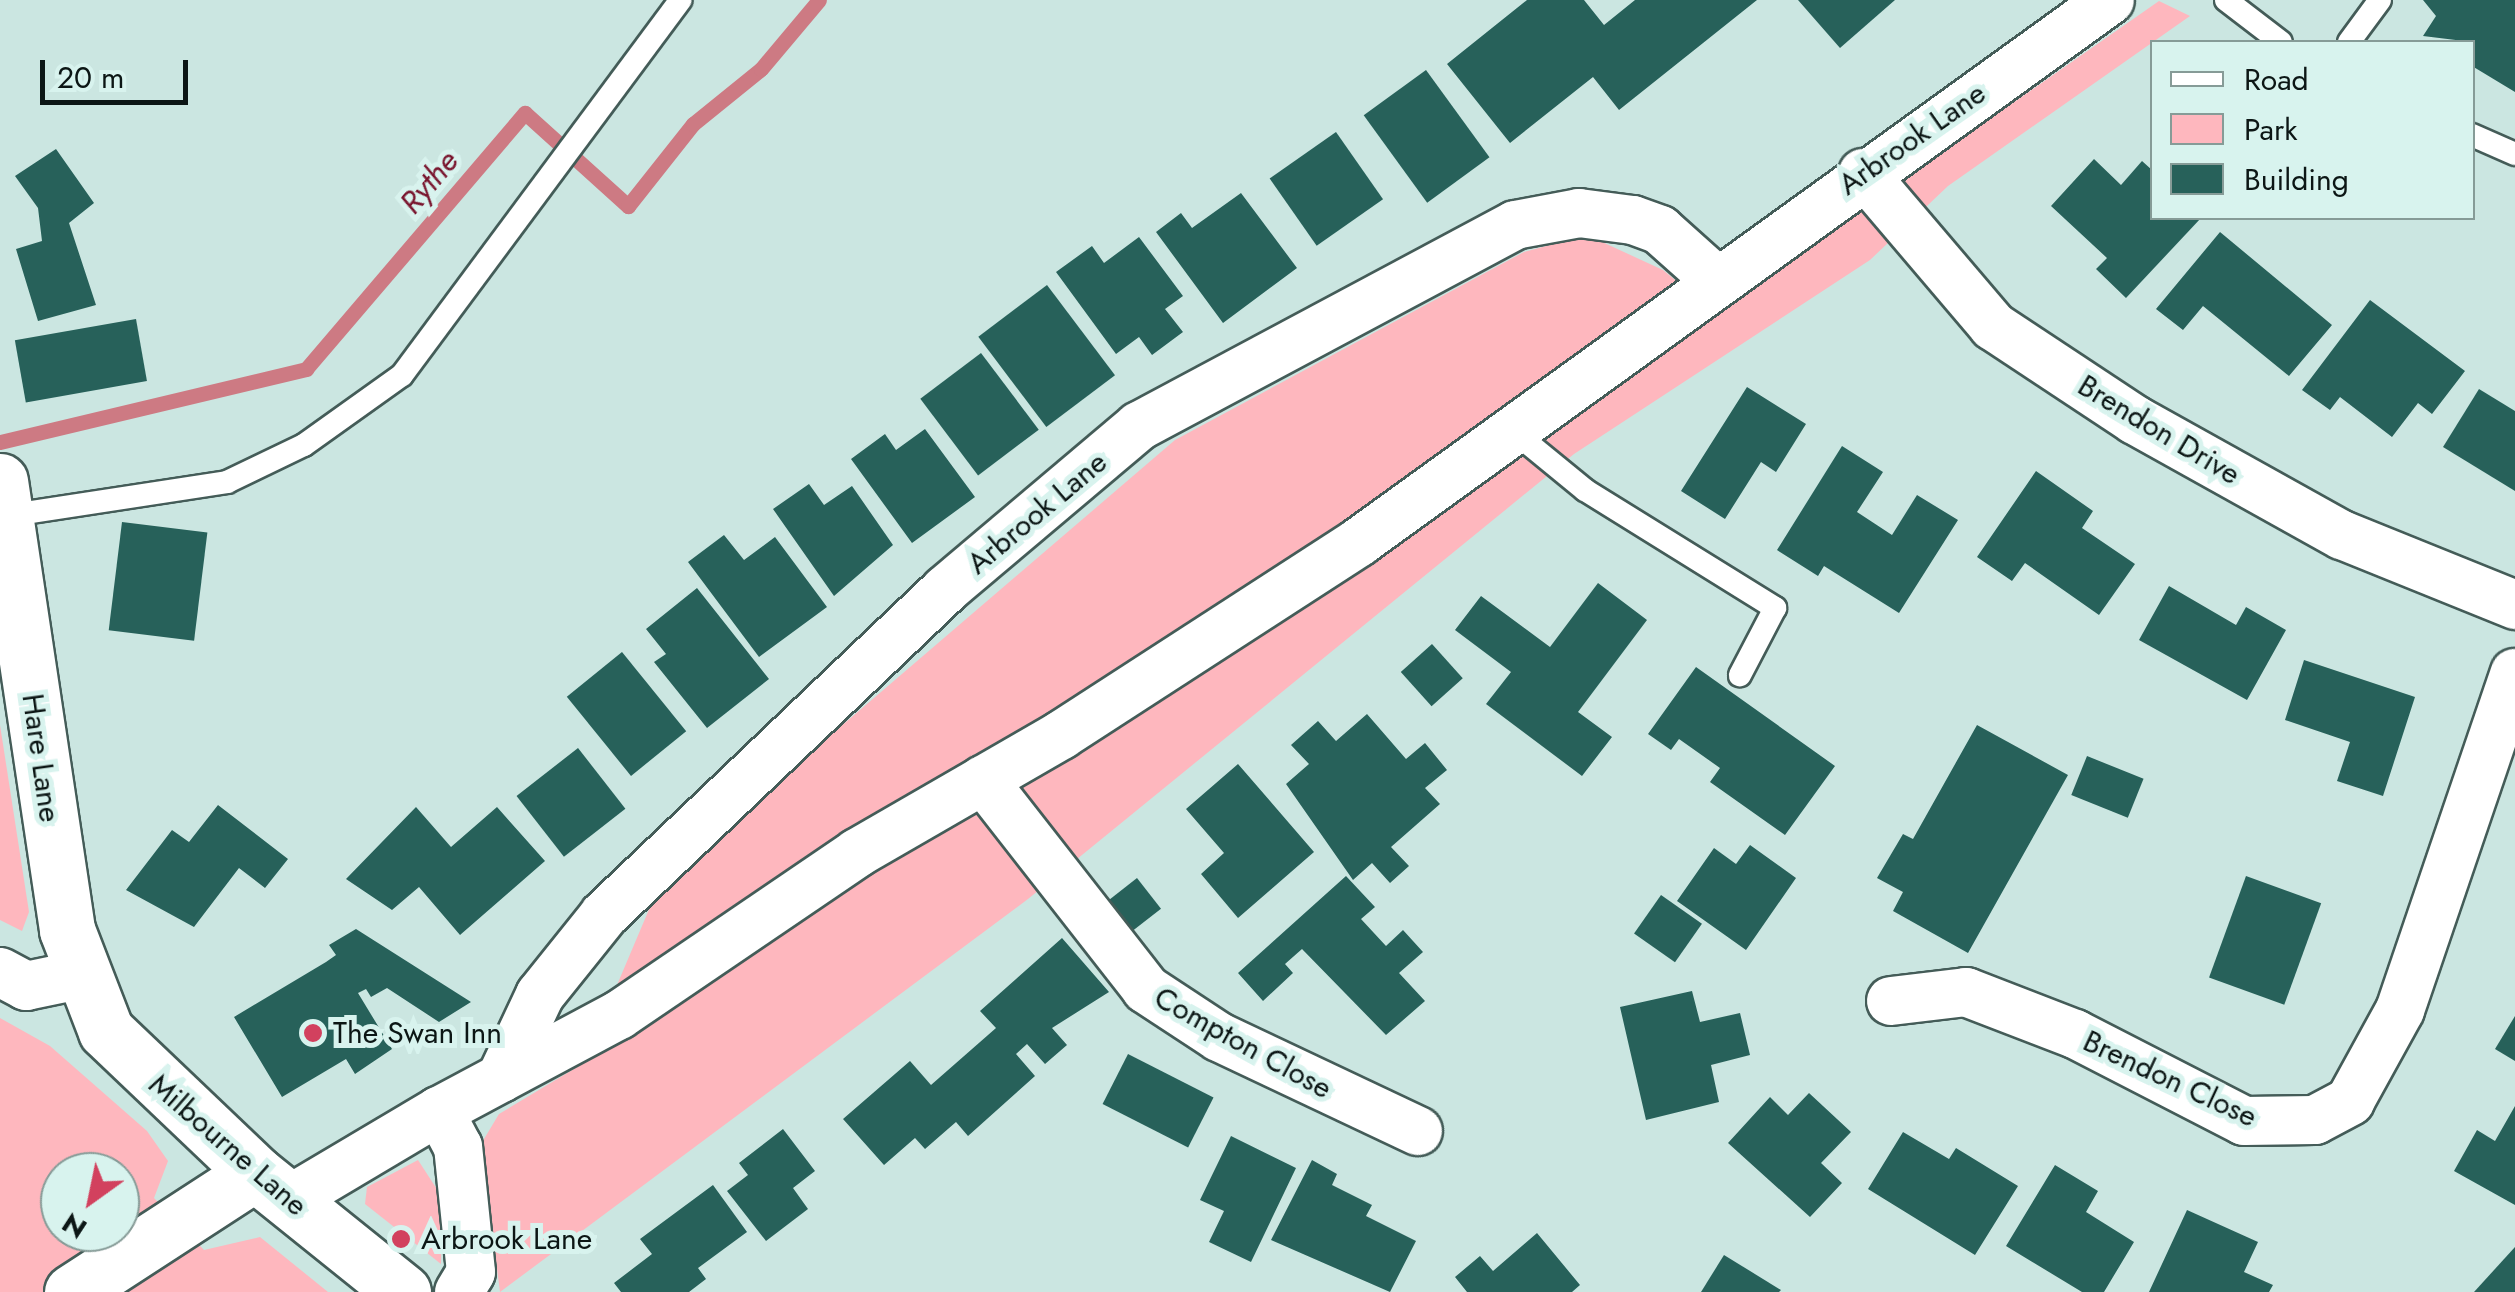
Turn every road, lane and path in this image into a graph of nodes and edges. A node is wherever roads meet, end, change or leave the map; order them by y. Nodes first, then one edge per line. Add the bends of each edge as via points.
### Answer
1 (680, 0) edge
2 (2110, 0) edge
3 (2226, 0) edge
4 (2380, 0) edge
5 (2277, 40) edge
6 (2350, 40) edge
7 (2475, 136) edge
8 (2515, 154) edge
9 (1863, 173) junction
10 (1717, 281) junction
11 (1513, 431) junction
12 (3, 499) edge
13 (2515, 605) edge
14 (2515, 673) edge
15 (1740, 675) dead end
16 (983, 780) junction
17 (0, 972) edge
18 (80, 976) junction
19 (1891, 1001) dead end
20 (501, 1078) junction
21 (439, 1112) junction
22 (1418, 1130) dead end
23 (272, 1187) junction
24 (72, 1292) edge
25 (402, 1292) edge
26 (459, 1292) edge

1 - 12 lane via 546,176 480,280 402,375 304,445 228,482
2 - 9 street, Arbrook Lane
3 - 5 lane
4 - 6 lane
7 - 8 lane
9 - 10 street, Arbrook Lane
9 - 13 street, Brendon Drive via 1992,326 2135,420 2342,534
10 - 11 street, Arbrook Lane
10 - 20 street, Arbrook Lane via 1660,230 1633,220 1579,213 1514,224 1139,426 945,590 604,915 540,996
11 - 15 lane via 1584,490 1775,608
11 - 16 street, Arbrook Lane via 1360,542
12 - 18 street, Hare Lane
14 - 19 street, Brendon Close via 2400,1010 2350,1101 2315,1120 2244,1121 2075,1034 1966,992
16 - 20 street, Arbrook Lane via 857,853 618,1015
16 - 22 street, Compton Close via 1146,989 1219,1037
17 - 18 street via 26,986
18 - 23 street, Milbourne Lane via 106,1031
20 - 21 street, Arbrook Lane
21 - 23 street, Arbrook Lane
21 - 26 street via 460,1165 472,1272
23 - 24 street
23 - 25 street, Milbourne Lane

